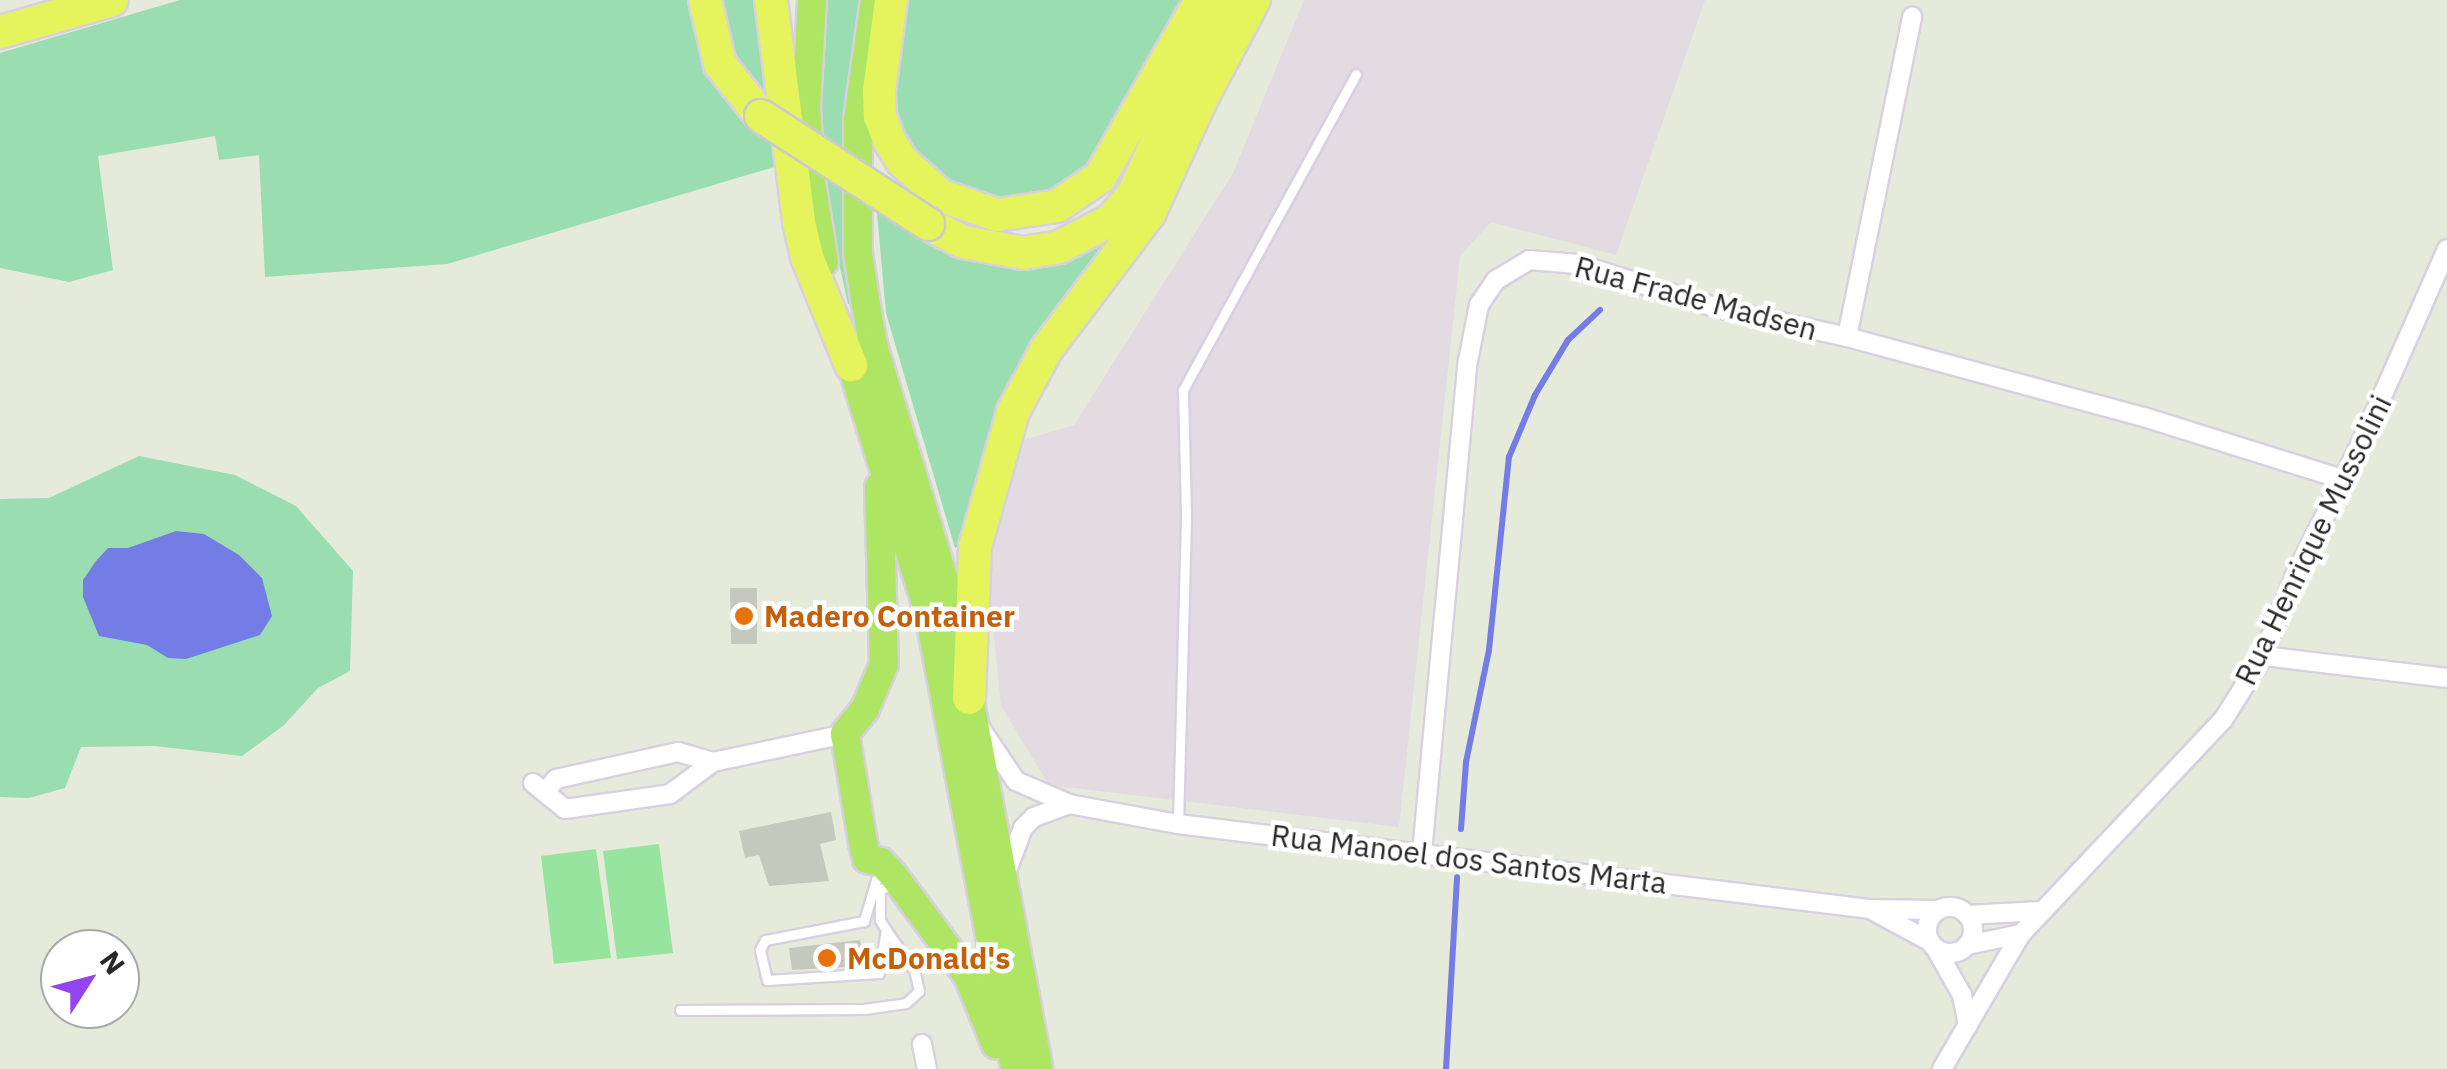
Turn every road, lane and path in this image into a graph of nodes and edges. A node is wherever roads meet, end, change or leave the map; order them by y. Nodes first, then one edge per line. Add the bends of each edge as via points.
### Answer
1 (112, 0) edge
2 (705, 0) edge
3 (771, 0) edge
4 (812, 0) edge
5 (875, 0) edge
6 (891, 0) edge
7 (1201, 0) edge
8 (1228, 0) edge
9 (1254, 0) edge
10 (1912, 17) dead end
11 (0, 32) edge
12 (1356, 74) dead end
13 (2447, 249) edge
14 (1846, 337) junction
15 (851, 365) junction
16 (874, 436) junction
17 (2342, 480) junction
18 (2263, 656) junction
19 (2447, 678) edge
20 (971, 707) junction
21 (845, 734) junction
22 (713, 762) junction
23 (1069, 804) junction
24 (1178, 824) junction
25 (1422, 853) junction
26 (894, 878) junction
27 (1002, 883) junction
28 (1870, 909) junction
29 (1936, 910) junction
30 (2040, 911) junction
31 (1968, 914) junction
32 (886, 930) junction
33 (2020, 934) junction
34 (1988, 944) junction
35 (1933, 945) junction
36 (1967, 946) junction
37 (1990, 990) junction
38 (680, 1010) dead end
39 (1968, 1025) junction
40 (922, 1044) dead end
41 (927, 1069) edge
42 (1004, 1069) edge
43 (1015, 1069) edge
44 (1040, 1069) edge
45 (1942, 1069) edge

1 - 11 highway
2 - 8 highway, bridge via 720,64 761,116 928,224 963,242 1023,253 1059,247 1111,220 1133,195
3 - 15 highway via 799,222
4 - 15 main road via 810,176
5 - 20 main road via 858,119 864,299 952,606
6 - 7 highway via 878,91 888,140 940,195 997,215 1040,212 1100,177
9 - 20 highway via 1150,214 1046,350 1013,412 975,547
10 - 14 street
12 - 24 lane via 1184,390
13 - 17 street, Rua Henrique Mussolini
14 - 17 street, Rua Frade Madsen via 2144,417
14 - 25 street, Rua Frade Madsen via 1721,310 1578,264 1529,260 1496,280 1479,305 1468,361
15 - 16 main road
16 - 21 main road via 884,664 865,709
16 - 43 main road via 938,654
17 - 18 street, Rua Henrique Mussolini
18 - 19 street
18 - 30 street, Rua Henrique Mussolini via 2223,720
20 - 23 street, Rua Manoel dos Santos Marta via 1016,780
20 - 27 main road
21 - 22 street
21 - 26 main road via 867,859 882,862
22 - 22 street via 678,752 540,787 565,810 670,794
23 - 24 street, Rua Manoel dos Santos Marta
23 - 27 street via 1023,828
24 - 25 street, Rua Manoel dos Santos Marta
25 - 28 street, Rua Manoel dos Santos Marta
26 - 32 lane via 880,889
26 - 32 lane via 876,880 864,921 766,940 760,950 767,980 879,973
26 - 42 main road via 968,976
27 - 44 main road
28 - 29 street, Rua Manoel dos Santos Marta
28 - 35 street, Rua Manoel dos Santos Marta
29 - 31 street via 1954,907
29 - 35 street via 1926,930
30 - 31 street
30 - 33 street, Rua Henrique Mussolini
31 - 36 street via 1973,924
32 - 38 lane via 914,970 918,991 906,1004
33 - 34 street
33 - 37 street, Rua Henrique Mussolini
34 - 36 street
34 - 37 street
35 - 36 street via 1958,952
35 - 39 street via 1962,995
37 - 39 street, Rua Henrique Mussolini
39 - 45 street, Rua Henrique Mussolini
40 - 41 street

